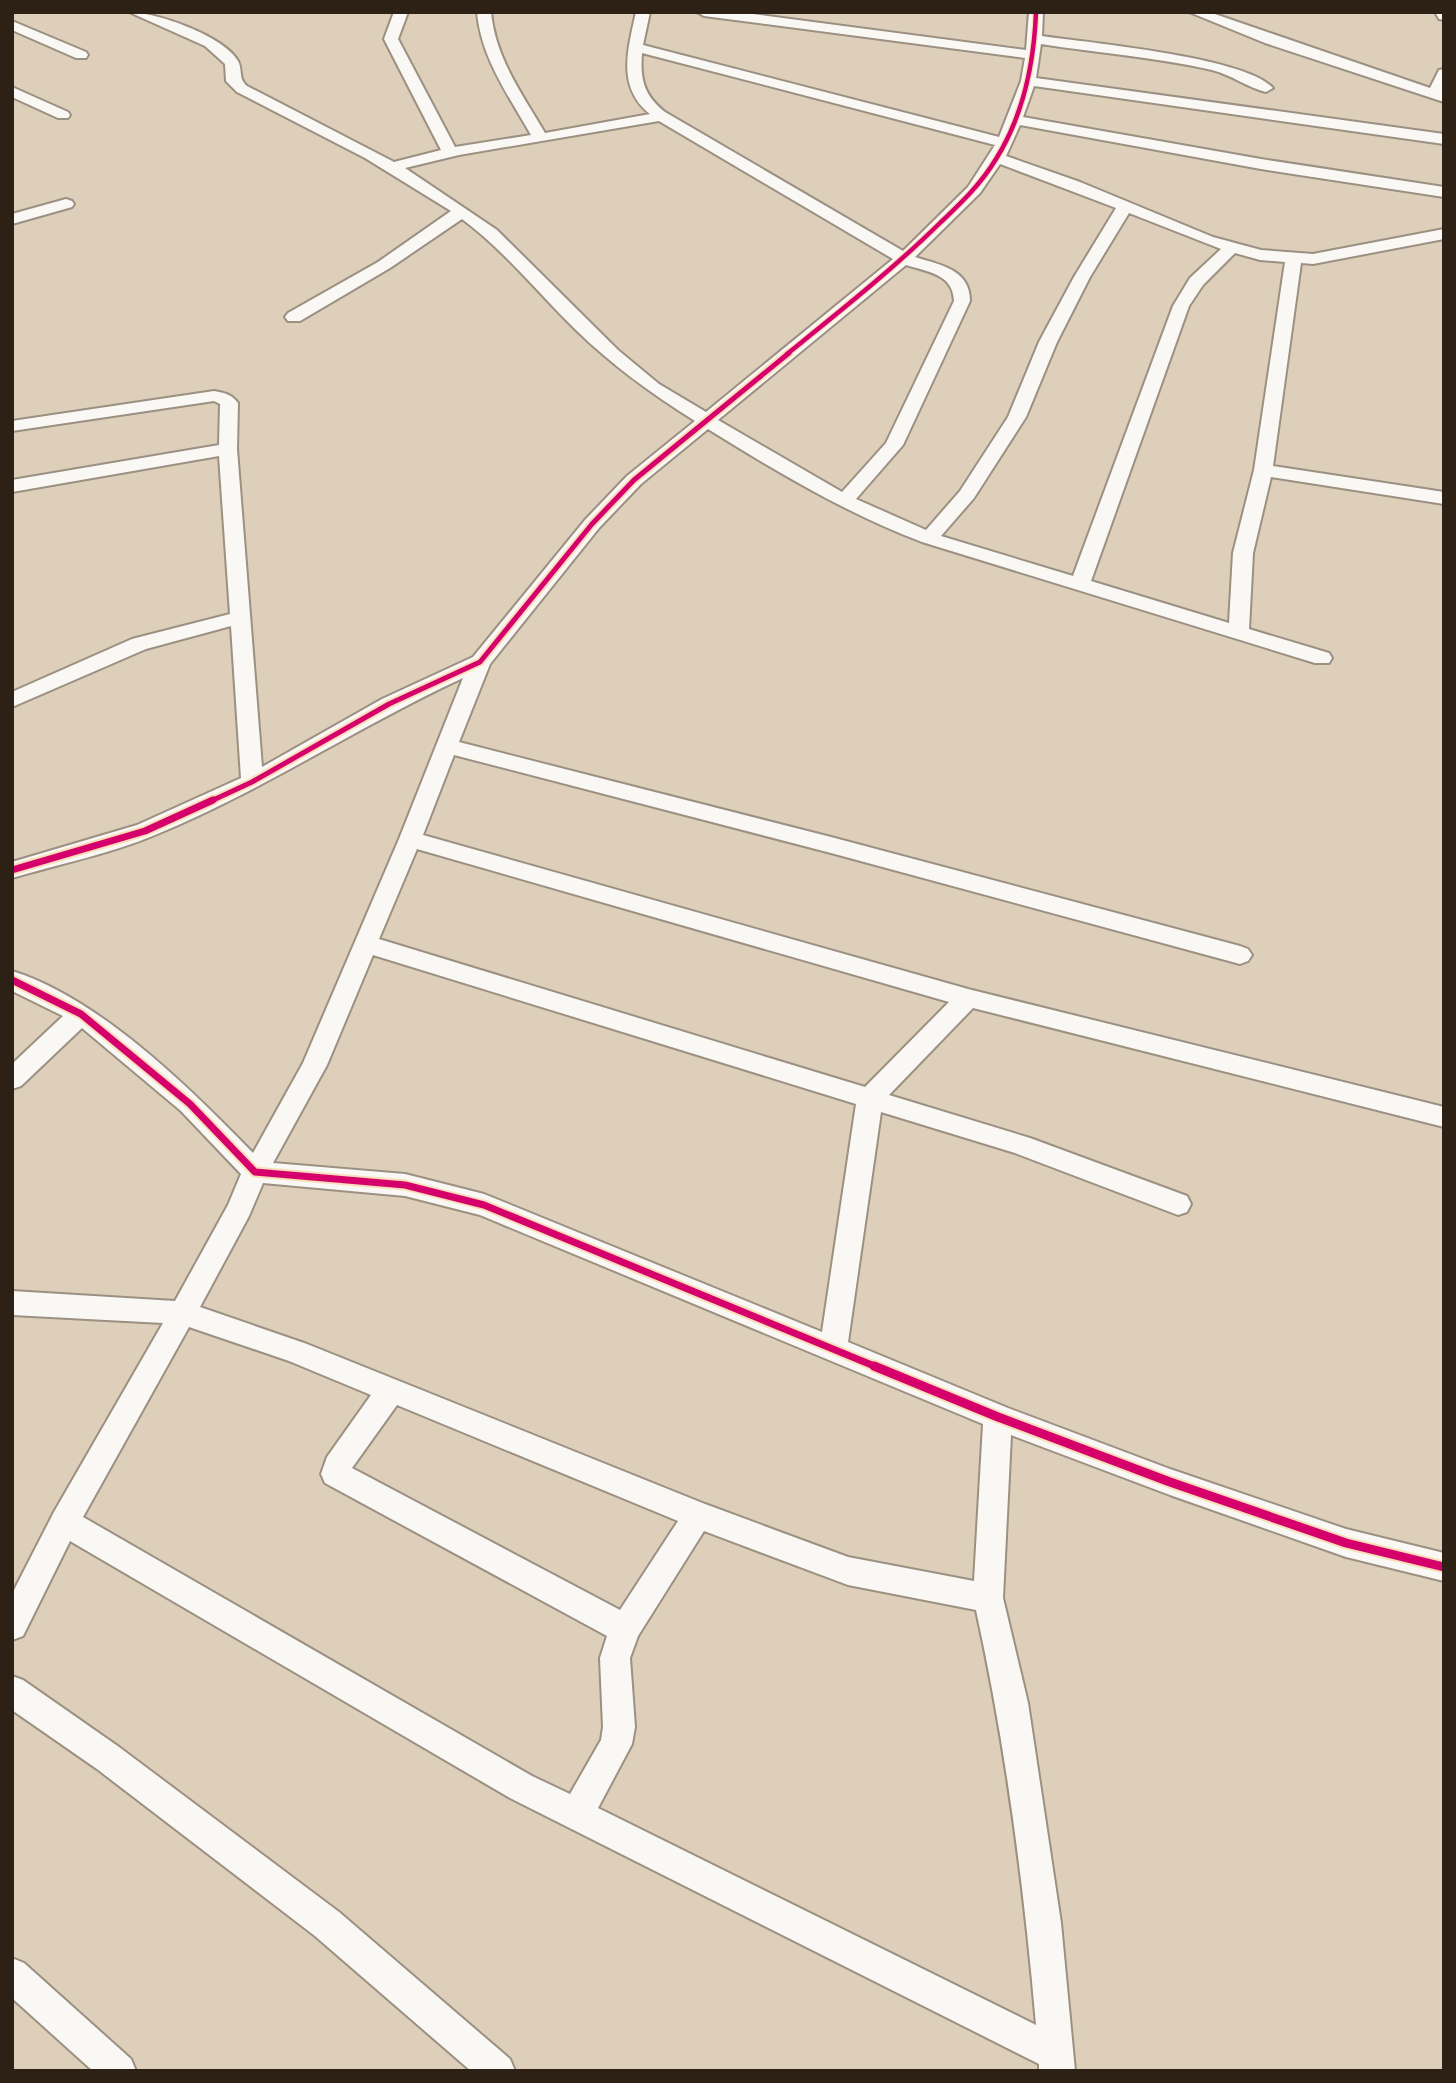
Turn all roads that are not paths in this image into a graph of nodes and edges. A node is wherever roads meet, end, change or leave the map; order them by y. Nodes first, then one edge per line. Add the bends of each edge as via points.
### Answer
1 (136, 12) edge
2 (401, 12) edge
3 (484, 12) edge
4 (643, 12) edge
5 (704, 12) edge
6 (1036, 12) edge
7 (1196, 12) edge
8 (1221, 16) edge
9 (12, 25) edge
10 (636, 47) junction
11 (1033, 47) junction
12 (81, 55) dead end
13 (1444, 73) edge
14 (1028, 80) junction
15 (1266, 88) dead end
16 (12, 91) edge
17 (1439, 96) edge
18 (63, 115) dead end
19 (663, 116) junction
20 (1015, 120) junction
21 (539, 136) junction
22 (1444, 139) edge
23 (449, 151) junction
24 (1001, 151) junction
25 (392, 167) junction
26 (1444, 192) edge
27 (66, 204) dead end
28 (1125, 206) junction
29 (461, 211) junction
30 (12, 219) edge
31 (1444, 234) edge
32 (1231, 248) junction
33 (905, 258) junction
34 (1293, 260) junction
35 (294, 317) dead end
36 (707, 421) junction
37 (12, 426) edge
38 (228, 449) junction
39 (1263, 470) junction
40 (12, 486) edge
41 (1444, 498) edge
42 (845, 500) junction
43 (929, 538) junction
44 (1080, 584) junction
45 (238, 618) junction
46 (1239, 631) junction
47 (1322, 658) dead end
48 (480, 662) junction
49 (12, 700) edge
50 (446, 746) junction
51 (252, 782) junction
52 (410, 839) junction
53 (12, 870) edge
54 (366, 944) junction
55 (1240, 956) dead end
56 (12, 980) edge
57 (968, 999) junction
58 (81, 1014) junction
59 (12, 1079) edge
60 (870, 1098) junction
61 (1444, 1117) edge
62 (255, 1172) junction
63 (1178, 1204) dead end
64 (12, 1303) edge
65 (183, 1313) junction
66 (833, 1348) junction
67 (392, 1389) junction
68 (998, 1417) junction
69 (698, 1515) junction
70 (64, 1522) junction
71 (1444, 1567) edge
72 (988, 1598) junction
73 (12, 1626) edge
74 (625, 1629) junction
75 (12, 1691) edge
76 (576, 1815) junction
77 (12, 1975) edge
78 (1056, 2062) edge
79 (119, 2071) edge
80 (498, 2071) edge

1 - 25 street via 211,43 232,63 233,81 242,89
2 - 23 street via 391,39
3 - 21 street via 489,42
4 - 10 street
5 - 11 street
6 - 11 street
7 - 8 street
8 - 17 street via 1308,53
9 - 12 street
10 - 19 street via 635,81 641,97
10 - 24 street
11 - 14 street
11 - 15 street via 1213,66
13 - 17 street
14 - 20 street
14 - 22 street
16 - 18 street
19 - 21 street
19 - 33 street
20 - 24 street
20 - 26 street
21 - 23 street
23 - 25 street
24 - 28 street
24 - 33 street via 974,190
25 - 29 street
27 - 30 street
28 - 32 street
28 - 43 street via 1070,298 1017,417 967,494
29 - 35 street via 384,265
29 - 36 street via 510,248 546,290 630,370
31 - 34 street
32 - 34 street
32 - 44 street via 1196,282 1181,306
33 - 36 street
33 - 42 street via 957,281 962,301 894,445
34 - 39 street
36 - 42 street
36 - 48 street via 634,480 592,524
37 - 38 street via 214,396 229,403
38 - 40 street
38 - 45 street
39 - 41 street
39 - 46 street via 1243,553
42 - 43 street
43 - 44 street
44 - 46 street
45 - 49 street via 139,644
45 - 51 street
46 - 47 street
48 - 50 street
48 - 51 street via 390,704
50 - 52 street
50 - 55 street
51 - 53 street via 145,831
52 - 54 street
52 - 57 street
54 - 60 street
54 - 62 street via 315,1065
56 - 58 street
57 - 60 street
57 - 61 street
58 - 59 street
58 - 62 street via 190,1104
60 - 63 street via 1021,1144
60 - 66 street
62 - 65 street
62 - 66 street via 405,1185 484,1205
64 - 65 street
65 - 67 street
65 - 70 street
66 - 68 street
67 - 69 street
67 - 74 street via 335,1474
68 - 71 street via 1346,1543
68 - 72 street
69 - 72 street via 848,1571
69 - 74 street
70 - 73 street
70 - 76 street
72 - 78 street via 1012,1703 1044,1923
74 - 76 street via 615,1658 616,1744
75 - 80 street via 327,1924
76 - 78 street
77 - 79 street

